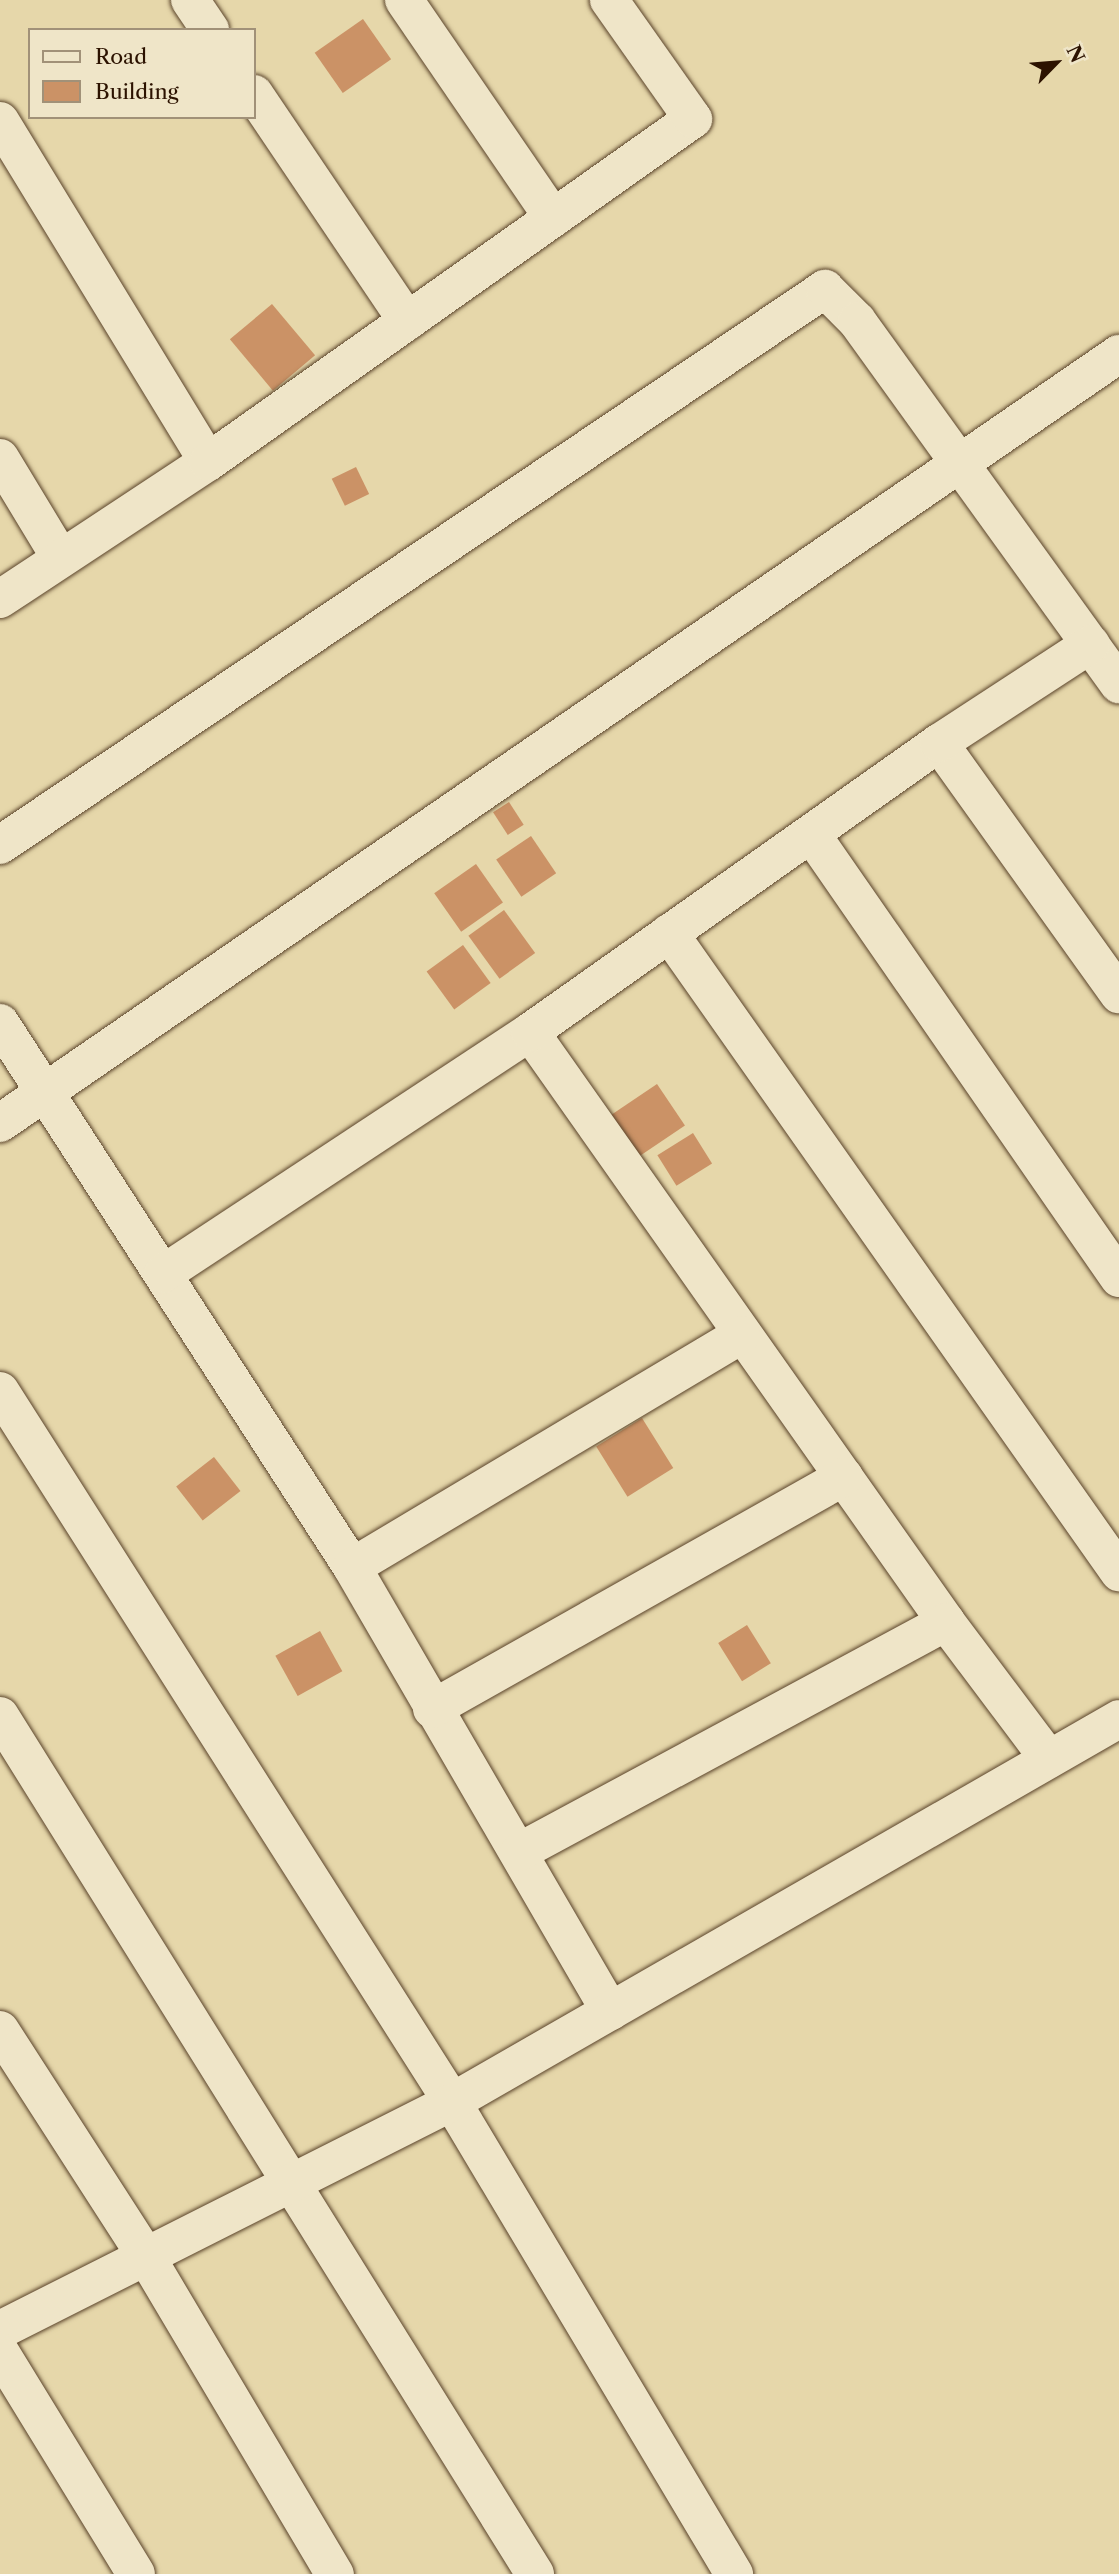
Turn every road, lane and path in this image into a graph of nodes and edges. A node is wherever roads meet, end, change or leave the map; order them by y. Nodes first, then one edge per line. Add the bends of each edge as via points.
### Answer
1 (190, 0) edge
2 (404, 0) edge
3 (610, 0) edge
4 (209, 28) edge
5 (256, 97) edge
6 (0, 121) edge
7 (553, 218) junction
8 (407, 321) junction
9 (1119, 354) edge
10 (0, 458) edge
11 (208, 463) junction
12 (963, 463) junction
13 (60, 557) junction
14 (0, 598) edge
15 (1091, 645) junction
16 (1119, 684) edge
17 (939, 743) junction
18 (812, 835) junction
19 (0, 845) edge
20 (669, 933) junction
21 (1119, 994) edge
22 (0, 1023) edge
23 (530, 1032) junction
24 (47, 1092) junction
25 (0, 1123) edge
26 (163, 1274) junction
27 (1119, 1278) edge
28 (741, 1335) junction
29 (0, 1391) edge
30 (844, 1477) junction
31 (352, 1567) junction
32 (1119, 1572) edge
33 (946, 1622) junction
34 (432, 1709) junction
35 (0, 1716) edge
36 (1119, 1719) edge
37 (1049, 1759) junction
38 (519, 1852) junction
39 (611, 2011) junction
40 (0, 2030) edge
41 (453, 2102) junction
42 (291, 2181) junction
43 (147, 2258) junction
44 (0, 2330) edge
45 (0, 2352) edge
46 (136, 2574) edge
47 (335, 2574) edge
48 (535, 2574) edge
49 (734, 2574) edge

1 - 4 street
2 - 7 street
3 - 7 street via 693,119
5 - 8 street
6 - 11 street
7 - 8 street
8 - 11 street
9 - 12 street
10 - 13 street
11 - 13 street
12 - 15 street
12 - 19 street via 858,321 825,289
12 - 24 street
13 - 14 street
15 - 16 street
15 - 17 street
17 - 18 street
17 - 21 street
18 - 20 street
18 - 27 street
20 - 23 street
20 - 32 street
22 - 24 street
23 - 26 street
23 - 28 street
24 - 25 street
24 - 26 street
26 - 31 street
28 - 30 street
28 - 31 street
29 - 41 street
30 - 33 street
30 - 34 street
31 - 34 street
33 - 37 street
33 - 38 street
34 - 38 street
35 - 42 street
36 - 37 street
37 - 39 street
38 - 39 street
39 - 41 street
40 - 43 street
41 - 42 street
41 - 49 street
42 - 43 street
42 - 48 street
43 - 44 street
43 - 47 street
45 - 46 street

